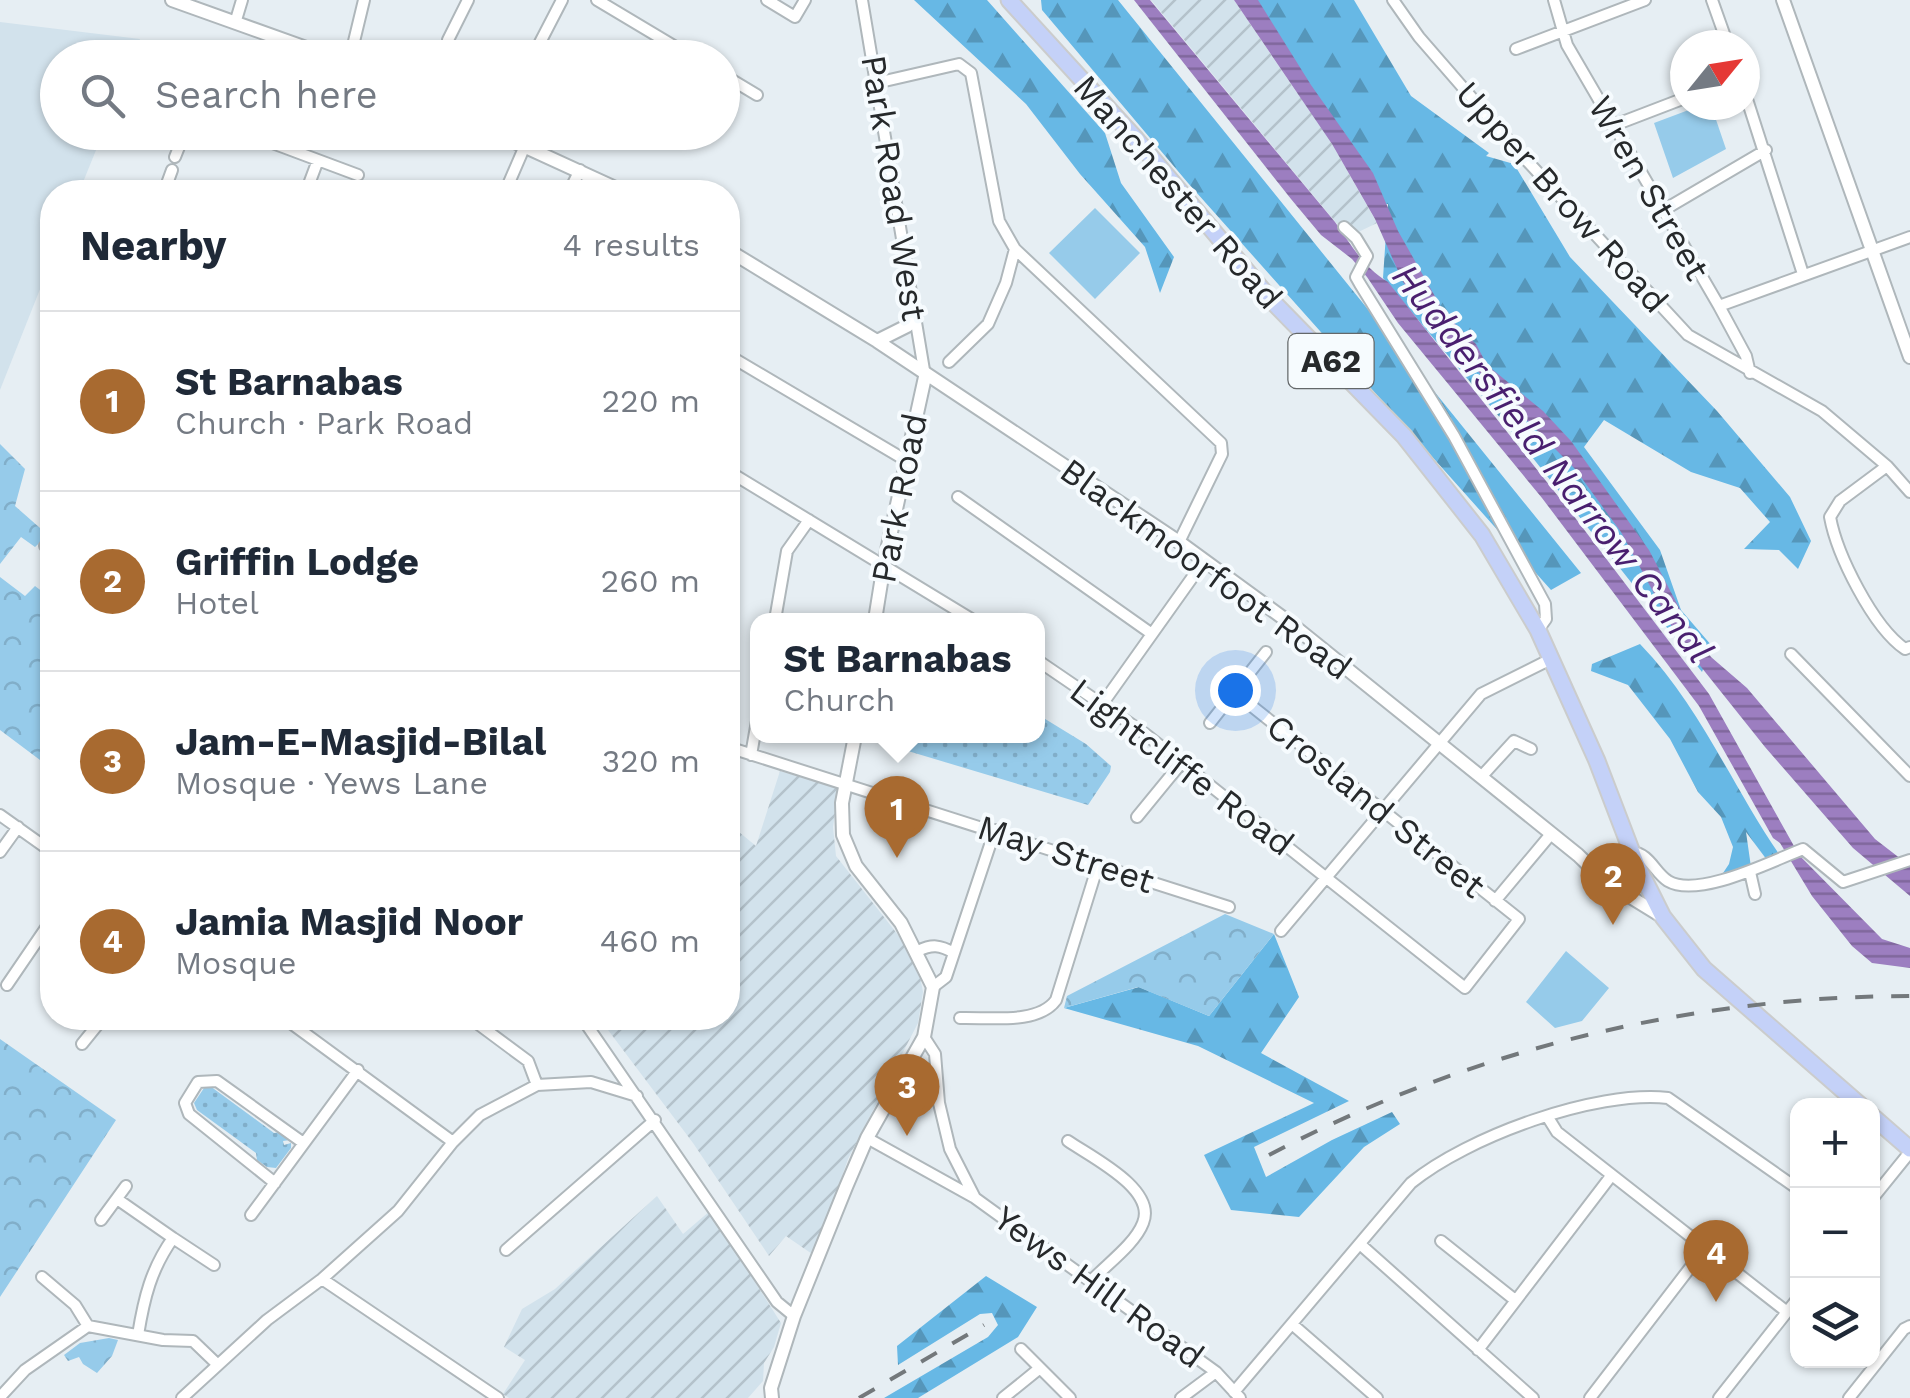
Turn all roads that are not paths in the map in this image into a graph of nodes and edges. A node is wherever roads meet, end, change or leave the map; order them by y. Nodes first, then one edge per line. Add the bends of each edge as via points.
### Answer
1 (172, 0) edge
2 (242, 0) edge
3 (364, 0) edge
4 (468, 0) edge
5 (562, 0) edge
6 (597, 0) edge
7 (767, 0) edge
8 (805, 0) edge
9 (862, 0) edge
10 (1009, 0) edge
11 (1393, 0) edge
12 (1554, 0) edge
13 (1645, 0) edge
14 (1712, 0) edge
15 (1783, 0) edge
16 (236, 20) junction
17 (1723, 30) edge
18 (1563, 31) junction
19 (288, 40) edge
20 (354, 40) edge
21 (448, 40) dead end
22 (541, 40) edge
23 (664, 40) edge
24 (1516, 49) dead end
25 (876, 83) junction
26 (740, 85) edge
27 (757, 95) dead end
28 (1670, 104) edge
29 (1755, 120) edge
30 (1612, 126) junction
31 (178, 150) edge
32 (291, 150) edge
33 (523, 150) edge
34 (529, 150) edge
35 (1766, 150) junction
36 (175, 157) dead end
37 (318, 160) junction
38 (172, 170) dead end
39 (580, 170) junction
40 (358, 175) dead end
41 (168, 180) edge
42 (310, 180) edge
43 (510, 180) edge
44 (575, 180) edge
45 (600, 180) edge
46 (1662, 210) junction
47 (1344, 227) dead end
48 (1910, 237) edge
49 (1015, 249) junction
50 (1873, 250) junction
51 (740, 257) edge
52 (1804, 274) junction
53 (1719, 306) junction
54 (916, 318) junction
55 (1904, 318) edge
56 (876, 341) junction
57 (1910, 357) edge
58 (740, 362) edge
59 (949, 362) dead end
60 (1750, 374) junction
61 (926, 377) junction
62 (906, 461) junction
63 (1886, 466) junction
64 (740, 480) edge
65 (1910, 492) edge
66 (958, 498) dead end
67 (809, 520) junction
68 (1179, 542) junction
69 (1204, 562) junction
70 (884, 564) junction
71 (776, 613) edge
72 (876, 613) edge
73 (962, 613) edge
74 (1538, 630) junction
75 (1152, 634) junction
76 (1910, 647) edge
77 (1266, 652) dead end
78 (1791, 654) dead end
79 (1550, 659) junction
80 (1045, 665) edge
81 (1234, 692) junction
82 (1103, 702) junction
83 (1210, 723) dead end
84 (1439, 742) junction
85 (753, 743) edge
86 (854, 743) edge
87 (1531, 749) dead end
88 (740, 750) edge
89 (751, 754) junction
90 (1182, 762) junction
91 (1910, 776) edge
92 (1481, 777) junction
93 (846, 784) junction
94 (1382, 810) junction
95 (0, 815) edge
96 (1137, 816) dead end
97 (18, 827) junction
98 (995, 830) junction
99 (1551, 834) junction
100 (40, 843) edge
101 (0, 852) edge
102 (1634, 858) junction
103 (1910, 860) edge
104 (1098, 865) junction
105 (1750, 872) junction
106 (1326, 878) junction
107 (1606, 882) junction
108 (1755, 894) dead end
109 (1495, 900) junction
110 (1229, 907) dead end
111 (1663, 917) junction
112 (1518, 919) joint
113 (1280, 932) dead end
114 (40, 937) edge
115 (918, 951) junction
116 (954, 954) junction
117 (7, 985) dead end
118 (933, 987) junction
119 (960, 1018) dead end
120 (93, 1030) edge
121 (301, 1030) edge
122 (486, 1030) edge
123 (590, 1030) edge
124 (924, 1037) junction
125 (82, 1044) dead end
126 (358, 1070) junction
127 (537, 1085) junction
128 (637, 1096) junction
129 (1851, 1098) edge
130 (1547, 1116) junction
131 (655, 1120) junction
132 (1880, 1123) edge
133 (868, 1138) junction
134 (1068, 1141) dead end
135 (302, 1142) junction
136 (453, 1142) junction
137 (1910, 1150) edge
138 (1611, 1176) junction
139 (275, 1183) junction
140 (126, 1186) dead end
141 (1797, 1188) edge
142 (1880, 1189) edge
143 (975, 1198) junction
144 (117, 1199) junction
145 (251, 1214) dead end
146 (101, 1220) dead end
147 (172, 1238) junction
148 (1441, 1241) dead end
149 (1360, 1245) junction
150 (1706, 1247) junction
151 (506, 1250) dead end
152 (214, 1265) dead end
153 (42, 1277) dead end
154 (322, 1280) junction
155 (1090, 1281) junction
156 (1515, 1300) junction
157 (1790, 1308) edge
158 (1787, 1312) junction
159 (794, 1316) junction
160 (1292, 1324) junction
161 (88, 1326) junction
162 (1910, 1326) edge
163 (138, 1335) junction
164 (1021, 1349) dead end
165 (1478, 1350) junction
166 (218, 1365) junction
167 (1040, 1368) junction
168 (1216, 1372) junction
169 (769, 1395) edge
170 (1237, 1395) edge
171 (0, 1398) edge
172 (182, 1398) edge
173 (498, 1398) edge
174 (1003, 1398) edge
175 (1070, 1398) edge
176 (1181, 1398) edge
177 (1376, 1398) edge
178 (1532, 1398) edge
179 (1590, 1398) edge
180 (1718, 1398) edge
181 (1849, 1398) edge

1 - 16 street
2 - 16 street
3 - 20 street
4 - 21 street
5 - 22 street
6 - 23 street
7 - 8 street via 795,17
9 - 25 street, Park Road West
10 - 74 main road, Manchester Road / A62 via 1272,300 1413,448 1482,536
11 - 60 street, Upper Brow Road via 1650,298 1688,336
12 - 18 street, Wren Street
13 - 18 street
14 - 17 street
15 - 50 street
16 - 19 street
18 - 24 street
18 - 30 street, Wren Street
25 - 49 street via 959,64 971,73 999,221
25 - 54 street, Park Road West
26 - 27 street
28 - 30 street
29 - 35 street
30 - 46 street, Wren Street
31 - 36 street
32 - 37 street
33 - 43 street
34 - 39 street
35 - 46 street
35 - 52 street
37 - 40 street
37 - 42 street
38 - 41 street
39 - 44 street
39 - 45 street
46 - 53 street, Wren Street
47 - 74 street via 1367,256 1360,284 1454,436 1544,604 1546,620
48 - 50 street
49 - 59 street via 988,324
49 - 68 street via 1221,443 1222,454
50 - 52 street
50 - 55 street
51 - 56 street, Blackmoorfoot Road
52 - 53 street
53 - 60 street, Wren Street
54 - 56 street
54 - 61 street, Park Road West
55 - 57 street
56 - 61 street, Blackmoorfoot Road
58 - 62 street
60 - 63 street, Upper Brow Road via 1822,410
61 - 62 street, Park Road
61 - 68 street, Blackmoorfoot Road
62 - 70 street, Park Road
63 - 65 street, Upper Brow Road
63 - 76 street via 1840,501 1830,517 1867,603 1895,642
64 - 67 street
66 - 75 street
67 - 70 street
67 - 71 street via 787,550
68 - 69 street, Blackmoorfoot Road
69 - 75 street
69 - 84 street, Blackmoorfoot Road
70 - 72 street, Park Road
70 - 73 street
74 - 79 main road, Manchester Road / A62
75 - 82 street
77 - 81 street
78 - 91 street
79 - 84 street via 1481,694
79 - 102 main road, Manchester Road / A62
80 - 82 street, Lightcliffe Road
81 - 83 street
81 - 94 street, Crosland Street
82 - 90 street, Lightcliffe Road
84 - 92 street, Blackmoorfoot Road
84 - 94 street
85 - 89 street
86 - 93 street
87 - 92 street via 1514,741
88 - 89 street, May Street
89 - 93 street, May Street
90 - 96 street
90 - 106 street, Lightcliffe Road
92 - 99 street, Blackmoorfoot Road
93 - 98 street, May Street
93 - 115 street via 842,819 848,848
94 - 106 street
94 - 109 street, Crosland Street
95 - 97 street
97 - 100 street
97 - 101 street
98 - 104 street, May Street
98 - 116 street
99 - 107 street, Blackmoorfoot Road
99 - 109 street
102 - 105 street via 1643,854 1680,886
102 - 107 street via 1621,879
102 - 111 main road, Manchester Road / A62
103 - 105 street via 1840,882 1810,852 1799,850
104 - 110 street, May Street
104 - 119 street via 1049,1010
105 - 108 street
106 - 112 street, Lightcliffe Road via 1465,988
106 - 113 street
107 - 111 street, Blackmoorfoot Road
109 - 112 street, Crosland Street
111 - 129 main road, Manchester Road / A62 via 1704,969
114 - 117 street
115 - 116 street via 942,946
115 - 118 street
116 - 118 street via 946,977
118 - 124 street
120 - 125 street
121 - 126 street
122 - 127 street via 528,1061
123 - 128 street
124 - 133 street
124 - 143 street, Yews Hill Road via 935,1054 950,1149
126 - 135 street
126 - 136 street
127 - 128 street via 591,1082
127 - 136 street via 480,1115
128 - 131 street
130 - 138 street via 1556,1132
130 - 141 street via 1668,1098
130 - 149 street via 1427,1169
131 - 151 street
131 - 159 street via 777,1302
132 - 137 main road
133 - 143 street
133 - 159 street
134 - 155 street via 1120,1176 1145,1209 1137,1232
135 - 139 street
135 - 139 street via 217,1081 198,1082 184,1103
136 - 154 street via 398,1211
137 - 142 street
138 - 150 street
138 - 156 street
139 - 145 street
140 - 144 street
143 - 155 street, Yews Hill Road
144 - 146 street
144 - 147 street
147 - 152 street
147 - 163 street via 145,1291
148 - 156 street
149 - 160 street
149 - 165 street
150 - 158 street
150 - 179 street
153 - 161 street via 75,1304
154 - 166 street
154 - 173 street
155 - 168 street, Yews Hill Road
156 - 165 street
157 - 158 street
158 - 180 street
159 - 169 street
160 - 170 street
160 - 177 street
161 - 163 street
161 - 171 street via 26,1370
162 - 181 street
163 - 166 street via 192,1340
164 - 167 street
165 - 178 street
166 - 172 street
167 - 174 street
167 - 175 street
168 - 170 street, Yews Hill Road
168 - 176 street, Yews Hill Road

